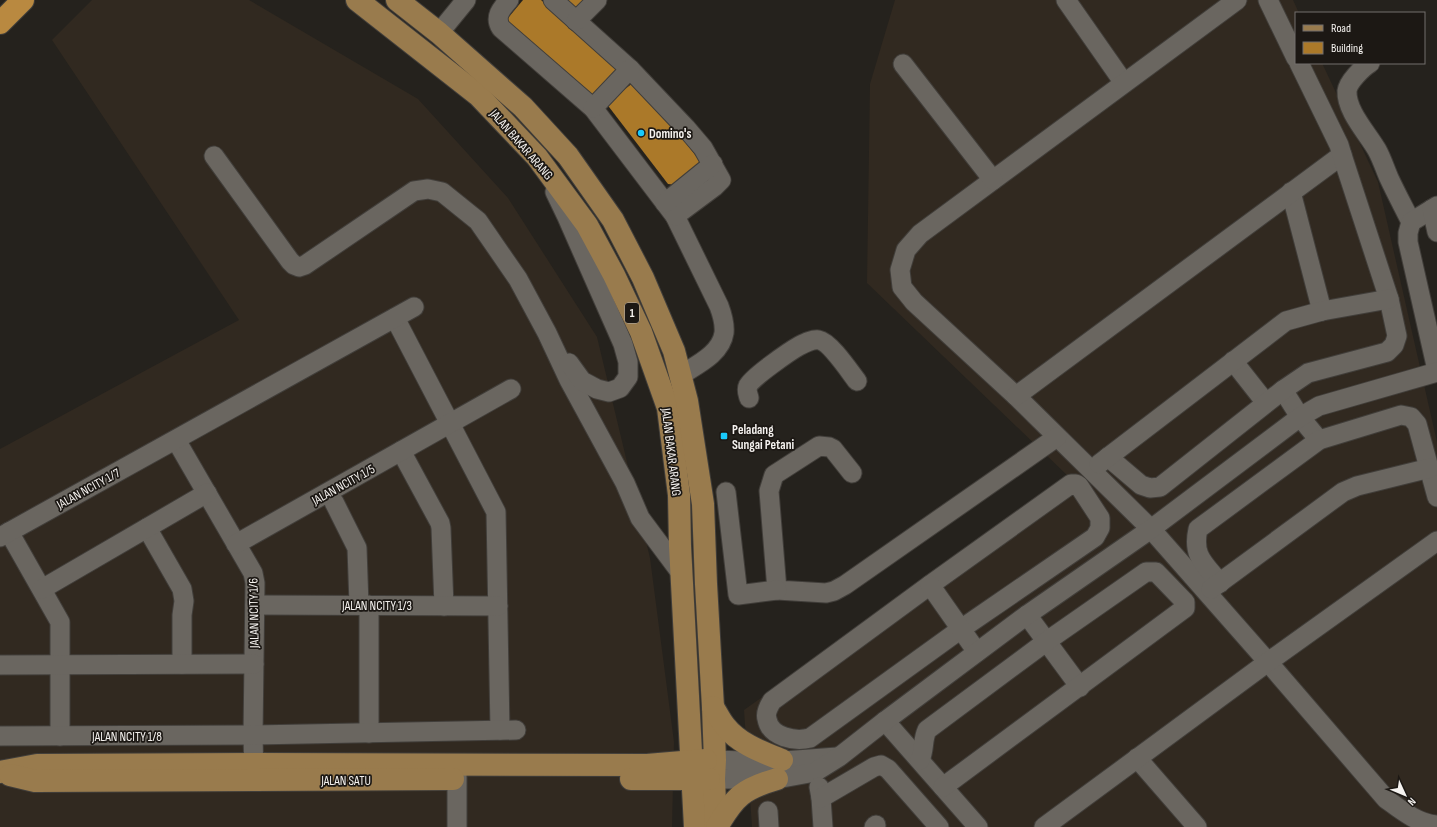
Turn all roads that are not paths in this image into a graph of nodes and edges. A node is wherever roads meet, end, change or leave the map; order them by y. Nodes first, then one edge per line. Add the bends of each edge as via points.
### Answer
1 (23, 0) edge
2 (357, 0) edge
3 (397, 0) edge
4 (451, 0) edge
5 (466, 0) edge
6 (509, 0) edge
7 (553, 0) edge
8 (597, 0) edge
9 (1066, 0) edge
10 (1237, 0) edge
11 (1268, 0) edge
12 (576, 21) junction
13 (0, 23) edge
14 (435, 30) junction
15 (1295, 56) edge
16 (903, 64) dead end
17 (1299, 64) edge
18 (1368, 64) edge
19 (630, 69) junction
20 (1124, 84) junction
21 (593, 108) junction
22 (1364, 132) junction
23 (1340, 150) junction
24 (214, 156) dead end
25 (537, 157) junction
26 (993, 180) junction
27 (1291, 192) junction
28 (1434, 208) edge
29 (670, 209) junction
30 (1412, 222) junction
31 (1437, 232) edge
32 (1389, 299) junction
33 (414, 307) dead end
34 (1322, 311) junction
35 (395, 318) junction
36 (547, 333) junction
37 (1233, 361) junction
38 (1437, 371) edge
39 (681, 375) junction
40 (857, 381) dead end
41 (511, 389) dead end
42 (1283, 390) junction
43 (1016, 396) junction
44 (749, 398) dead end
45 (1266, 403) junction
46 (1300, 417) junction
47 (450, 424) junction
48 (1057, 437) junction
49 (176, 440) junction
50 (1319, 440) junction
51 (401, 452) junction
52 (1108, 457) junction
53 (1430, 468) junction
54 (1091, 470) junction
55 (852, 473) dead end
56 (726, 492) dead end
57 (207, 493) junction
58 (1437, 496) edge
59 (334, 502) dead end
60 (147, 528) junction
61 (1151, 529) junction
62 (5, 535) edge
63 (1437, 540) edge
64 (236, 544) junction
65 (681, 573) junction
66 (930, 585) junction
67 (1214, 588) junction
68 (42, 589) junction
69 (777, 590) junction
70 (255, 604) junction
71 (364, 605) junction
72 (444, 606) junction
73 (498, 606) junction
74 (1028, 615) junction
75 (961, 629) junction
76 (1047, 642) junction
77 (977, 652) junction
78 (1268, 662) junction
79 (182, 664) junction
80 (254, 664) junction
81 (0, 665) edge
82 (60, 665) junction
83 (1080, 687) junction
84 (713, 707) junction
85 (885, 721) junction
86 (689, 729) junction
87 (369, 733) junction
88 (0, 736) edge
89 (60, 736) junction
90 (253, 736) junction
91 (839, 757) junction
92 (1137, 758) junction
93 (920, 760) junction
94 (703, 770) junction
95 (780, 770) junction
96 (254, 772) junction
97 (457, 772) junction
98 (653, 772) junction
99 (815, 772) junction
100 (0, 773) edge
101 (943, 787) junction
102 (821, 798) junction
103 (694, 822) edge
104 (1437, 825) edge
105 (457, 827) edge
106 (717, 827) edge
107 (823, 827) edge
108 (939, 827) edge
109 (978, 827) edge
110 (1044, 827) edge
111 (1197, 827) edge

1 - 13 highway
2 - 25 main road, JALAN BAKAR ARANG / 1 via 478,95
3 - 14 main road, JALAN BAKAR ARANG / 1
4 - 14 street
5 - 14 street
6 - 21 street via 498,15 501,28
7 - 12 street
8 - 12 street
9 - 20 street
10 - 20 street
11 - 15 street
12 - 19 street
14 - 39 main road, JALAN BAKAR ARANG / 1 via 523,107 568,156 613,220 643,278 674,351
16 - 26 street
17 - 23 street
18 - 22 street via 1355,76 1347,89 1348,101
19 - 21 street
19 - 29 street via 686,128 713,164
20 - 26 street
21 - 29 street
22 - 23 street
22 - 30 street via 1378,151
23 - 27 street
23 - 32 street
24 - 36 street via 290,260 299,267 414,191 428,189 442,192 478,221 518,279
25 - 36 street via 567,217 623,344 628,362 628,377 620,388 609,392 582,381
25 - 65 main road, JALAN BAKAR ARANG / 1 via 587,225 614,275 641,332 668,408 679,495
26 - 43 street via 920,234 906,250 900,270 902,287 914,302
27 - 34 street
27 - 43 street
28 - 30 street
28 - 31 street
29 - 39 street via 724,320 724,334 718,347 710,356
30 - 38 street via 1408,242
32 - 34 street
32 - 42 street via 1397,336 1394,345 1387,352 1313,371
33 - 35 street, JALAN NCITY 1/7
34 - 37 street via 1286,321
35 - 47 street
35 - 49 street, JALAN NCITY 1/7
36 - 65 street via 569,380 626,483 640,518
37 - 45 street
37 - 52 street
38 - 46 street via 1319,406
39 - 84 main road, JALAN BAKAR ARANG / 1 via 703,504
40 - 44 street via 827,344 820,340 810,341 798,346 754,379 748,386
41 - 47 street, JALAN NCITY 1/5
42 - 45 street
42 - 46 street
43 - 48 street
45 - 52 street via 1160,487 1150,488 1141,485
46 - 50 street
46 - 61 street
47 - 51 street, JALAN NCITY 1/5
47 - 73 street via 496,512
48 - 54 street
48 - 69 street via 845,585 826,593
49 - 57 street, JALAN NCITY 1/6
49 - 62 street, JALAN NCITY 1/7
50 - 53 street via 1401,415 1411,417 1417,424
50 - 67 street via 1198,529 1196,550
51 - 64 street, JALAN NCITY 1/5
51 - 72 street via 440,523
52 - 54 street
53 - 58 street
53 - 67 street via 1350,488
54 - 61 street
55 - 69 street via 833,449 820,446 774,475 769,491
56 - 69 street via 738,595
57 - 60 street
57 - 64 street, JALAN NCITY 1/6
59 - 71 street via 357,548
60 - 68 street
60 - 79 street via 182,589
61 - 67 street
61 - 74 street
62 - 68 street
63 - 78 street
64 - 70 street, JALAN NCITY 1/6 via 253,573
65 - 86 main road, JALAN BAKAR ARANG / 1
66 - 75 street
66 - 75 street via 1071,484 1079,486 1100,518 1100,528 1094,537
66 - 75 street via 772,701 767,719 772,730 784,737 810,738
67 - 78 street
68 - 82 street via 60,622
70 - 71 street, JALAN NCITY 1/3
70 - 80 street, JALAN NCITY 1/6
71 - 72 street, JALAN NCITY 1/3
71 - 87 street
72 - 73 street, JALAN NCITY 1/3
73 - 87 street, JALAN NCITY 1/8 via 508,730
74 - 76 street
74 - 77 street
75 - 77 street
76 - 83 street
76 - 83 street via 1146,572 1156,572 1185,602 1185,608
76 - 93 street via 927,730 923,738 924,752
77 - 85 street
78 - 92 street
78 - 104 street via 1386,799 1408,815
79 - 80 street
79 - 82 street
80 - 90 street, JALAN NCITY 1/6
81 - 82 street
82 - 89 street
83 - 101 street
84 - 94 main road, JALAN BAKAR ARANG / 1
84 - 95 main road via 724,726
85 - 91 street
85 - 93 street
86 - 94 main road, JALAN BAKAR ARANG / 1
86 - 98 main road via 673,753
87 - 90 street, JALAN NCITY 1/8
88 - 89 street, JALAN NCITY 1/8
89 - 90 street, JALAN NCITY 1/8
90 - 96 street, JALAN NCITY 1/6
91 - 95 street
91 - 99 street
92 - 110 street
92 - 111 street
93 - 101 street
94 - 95 street
94 - 98 main road, JALAN SATU
94 - 103 main road, JALAN BAKAR ARANG / 1
94 - 106 main road, JALAN BAKAR ARANG / 1
95 - 99 street
95 - 106 main road via 740,795 728,808
96 - 97 main road, JALAN SATU
96 - 100 main road, JALAN SATU via 37,765
97 - 98 main road, JALAN SATU
97 - 105 street
98 - 103 main road via 678,796
99 - 102 street
101 - 109 street
102 - 107 street
102 - 108 street via 881,765 888,769

